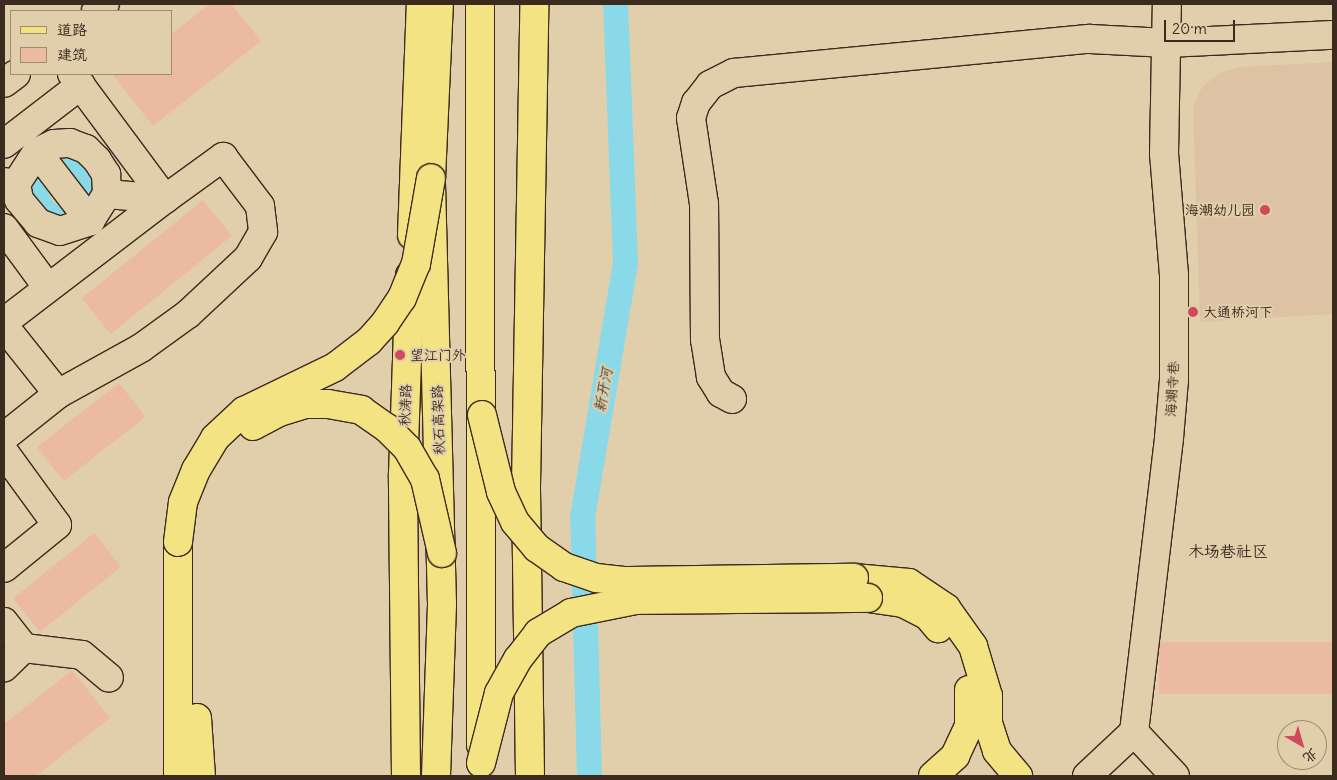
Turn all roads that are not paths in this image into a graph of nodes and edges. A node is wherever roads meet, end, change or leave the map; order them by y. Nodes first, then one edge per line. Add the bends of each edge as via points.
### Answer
1 (421, 4) edge
2 (439, 4) edge
3 (480, 4) edge
4 (534, 4) edge
5 (1148, 4) edge
6 (1167, 4) edge
7 (1333, 35) edge
8 (1167, 43) junction
9 (15, 75) edge
10 (76, 79) edge
11 (4, 83) edge
12 (4, 144) edge
13 (37, 152) junction
14 (431, 178) junction
15 (10, 183) edge
16 (107, 194) junction
17 (165, 199) junction
18 (90, 221) junction
19 (4, 228) edge
20 (48, 288) junction
21 (4, 322) edge
22 (4, 326) edge
23 (58, 394) junction
24 (732, 398) dead end
25 (482, 415) junction
26 (4, 437) edge
27 (4, 452) edge
28 (442, 553) junction
29 (4, 568) edge
30 (4, 622) edge
31 (24, 648) junction
32 (4, 667) edge
33 (109, 678) dead end
34 (1134, 732) junction
35 (481, 770) edge
36 (178, 776) edge
37 (201, 776) edge
38 (406, 776) edge
39 (436, 776) edge
40 (530, 776) edge
41 (933, 776) edge
42 (1018, 776) edge
43 (1087, 776) edge
44 (1175, 776) edge

1 - 38 main road, 秋涛路 via 403,474
2 - 14 main road, 秋石高架路
3 - 25 main road
4 - 40 main road via 526,495
5 - 8 street, 海潮寺巷
6 - 8 street, 海潮寺巷
7 - 8 street
8 - 24 street via 1090,39 734,73 710,86 696,103 691,118 704,204 705,340 711,377 721,393
8 - 34 street, 海潮寺巷 via 1164,154 1174,275 1174,380
9 - 11 street
10 - 12 street
10 - 17 street
13 - 15 street
13 - 16 street via 54,144 70,143 86,149 106,174
13 - 18 street
14 - 28 main road, 秋石高架路, bridge
14 - 36 main road, bridge via 416,264 402,298 385,323 335,367 244,410 216,438 196,470 183,502 178,542
15 - 18 street via 38,224 60,231
16 - 17 street
16 - 18 street
17 - 20 street
17 - 23 street via 223,157 260,206 263,232 248,258 188,314 141,348
19 - 20 street
20 - 21 street
22 - 23 street
23 - 26 street
25 - 35 main road, bridge
25 - 42 main road, bridge via 501,492 515,522 537,548 564,567 596,578 626,581 854,578 909,583 946,608 973,646 988,696 988,723 997,751
27 - 29 street via 57,525
28 - 37 main road, bridge via 425,479 407,448 387,428 361,410 306,404 279,412 244,433 213,470 201,504 197,544
28 - 39 main road, 秋石高架路
30 - 31 street
31 - 32 street
31 - 33 street via 82,655
34 - 43 street
34 - 44 street
35 - 41 main road, bridge via 500,693 518,659 538,633 571,613 636,600 868,598 903,603 928,616 949,640 963,664 969,692 969,726 955,756

